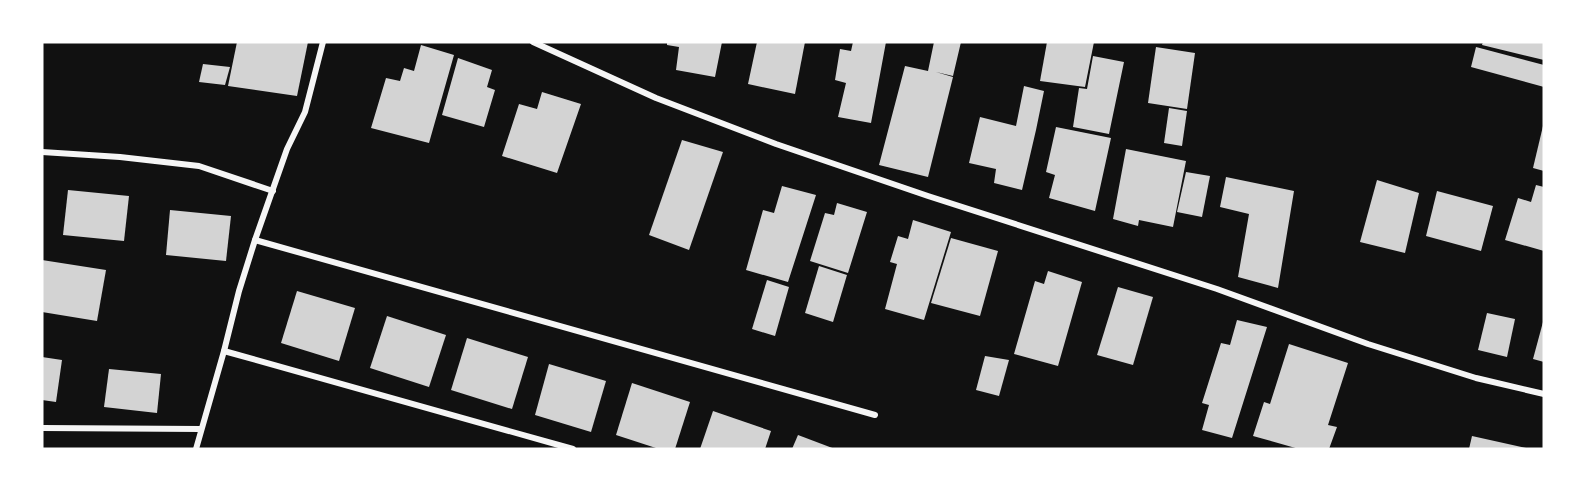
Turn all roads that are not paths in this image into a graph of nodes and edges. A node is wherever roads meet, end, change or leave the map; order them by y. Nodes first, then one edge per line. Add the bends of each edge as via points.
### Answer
1 (322, 42) edge
2 (533, 42) edge
3 (42, 152) edge
4 (273, 191) junction
5 (255, 240) junction
6 (224, 351) junction
7 (1544, 394) edge
8 (875, 416) dead end
9 (42, 428) edge
10 (201, 429) junction
11 (196, 449) edge
12 (573, 449) edge

1 - 4 street via 305,112
2 - 7 street via 656,98 776,144 1217,289 1368,344 1476,378
3 - 4 street via 199,166
4 - 5 street
5 - 6 street
5 - 8 street
6 - 10 street
6 - 12 street
9 - 10 street
10 - 11 street

